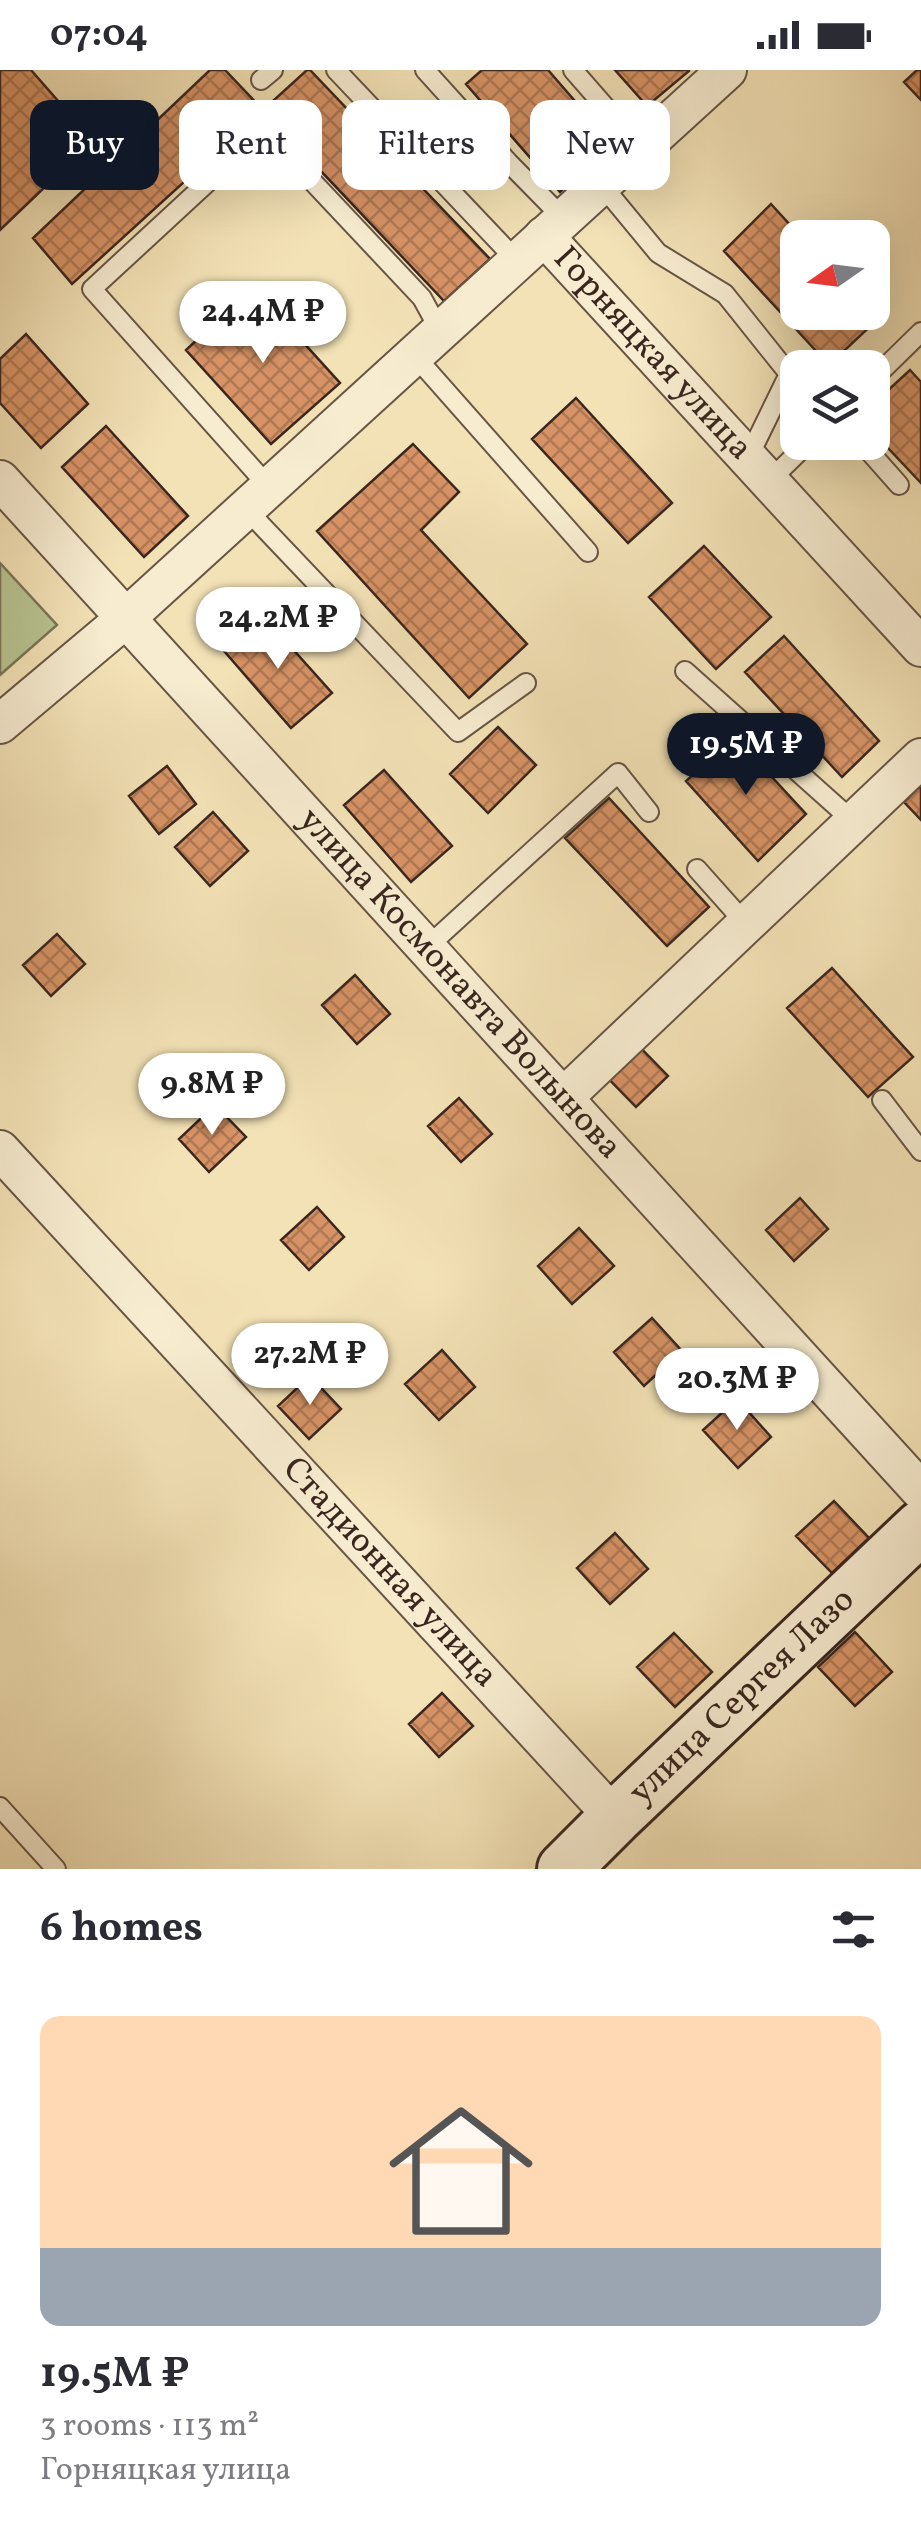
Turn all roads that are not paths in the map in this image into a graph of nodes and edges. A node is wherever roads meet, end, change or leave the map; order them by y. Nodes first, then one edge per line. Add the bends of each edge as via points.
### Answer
1 (336, 70) edge
2 (424, 70) edge
3 (572, 70) edge
4 (726, 70) edge
5 (598, 100) edge
6 (670, 121) edge
7 (595, 190) edge
8 (607, 190) edge
9 (542, 238) junction
10 (921, 332) edge
11 (427, 343) junction
12 (890, 362) edge
13 (780, 458) edge
14 (877, 460) edge
15 (758, 470) junction
16 (0, 480) edge
17 (899, 485) dead end
18 (257, 498) junction
19 (588, 552) dead end
20 (126, 618) junction
21 (917, 635) edge
22 (685, 671) dead end
23 (526, 684) dead end
24 (0, 724) edge
25 (921, 758) edge
26 (649, 812) dead end
27 (854, 822) junction
28 (697, 868) dead end
29 (746, 924) junction
30 (426, 948) junction
31 (563, 1098) junction
32 (882, 1100) dead end
33 (0, 1150) edge
34 (921, 1151) edge
35 (921, 1491) edge
36 (921, 1528) edge
37 (0, 1806) edge
38 (614, 1818) junction
39 (56, 1869) edge
40 (564, 1869) edge

1 - 9 lane
2 - 9 lane via 509,163
3 - 5 lane
4 - 6 street
7 - 9 street
8 - 15 lane via 658,253 724,294 789,374
9 - 11 street
9 - 15 street, Горняцкая улица
10 - 12 lane
11 - 18 street
11 - 18 lane via 422,298 264,130 92,289
11 - 19 lane
13 - 15 lane
14 - 17 lane
15 - 21 street, Горняцкая улица
16 - 20 street, улица Космонавта Волынова
18 - 20 street
18 - 23 lane via 458,732
20 - 24 street
20 - 30 street, улица Космонавта Волынова
22 - 27 lane
25 - 27 street
26 - 30 lane via 618,772
27 - 29 street
28 - 29 lane
29 - 31 street
30 - 31 street, улица Космонавта Волынова
31 - 35 street, улица Космонавта Волынова
32 - 34 lane
33 - 38 street, Стадионная улица
36 - 38 street, улица Сергея Лазо
37 - 39 lane
38 - 40 street, улица Сергея Лазо

